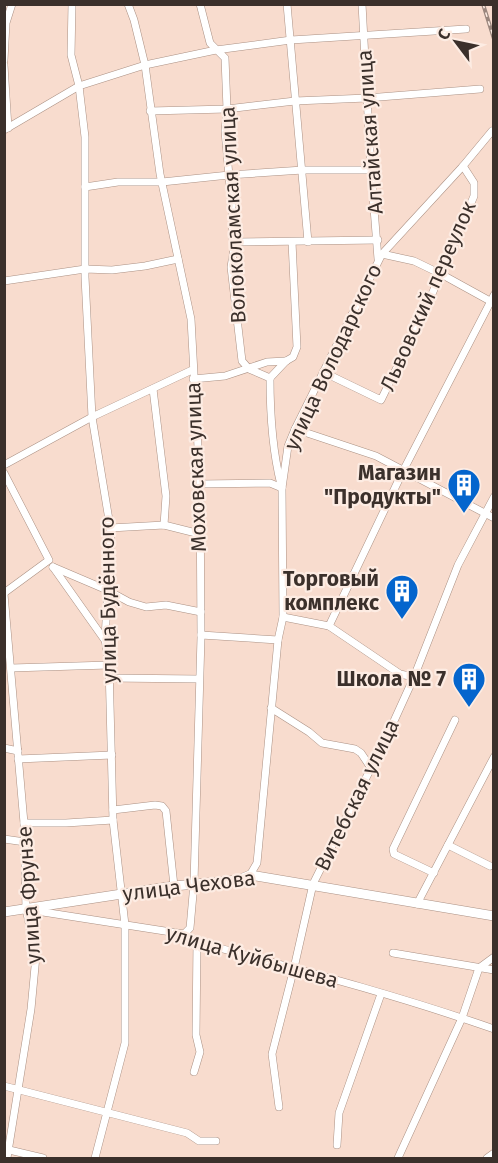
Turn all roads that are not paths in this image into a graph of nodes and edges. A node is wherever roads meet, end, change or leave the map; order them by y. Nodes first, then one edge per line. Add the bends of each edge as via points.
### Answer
1 (12, 4) edge
2 (72, 4) edge
3 (128, 4) edge
4 (200, 4) edge
5 (287, 4) edge
6 (362, 4) edge
7 (466, 29) dead end
8 (364, 37) junction
9 (291, 40) junction
10 (216, 50) junction
11 (4, 60) edge
12 (4, 65) edge
13 (145, 65) junction
14 (79, 86) junction
15 (480, 89) dead end
16 (367, 98) junction
17 (295, 101) junction
18 (227, 109) junction
19 (150, 111) junction
20 (6, 129) edge
21 (492, 131) edge
22 (463, 166) junction
23 (303, 170) junction
24 (371, 170) junction
25 (229, 175) junction
26 (162, 182) junction
27 (85, 187) junction
28 (378, 240) junction
29 (235, 242) junction
30 (292, 242) junction
31 (308, 242) junction
32 (380, 257) junction
33 (178, 259) junction
34 (85, 269) junction
35 (441, 274) junction
36 (4, 281) edge
37 (492, 298) edge
38 (286, 361) junction
39 (249, 369) junction
40 (192, 370) junction
41 (323, 372) junction
42 (270, 378) junction
43 (193, 380) junction
44 (153, 389) junction
45 (92, 417) junction
46 (295, 429) junction
47 (4, 465) edge
48 (403, 471) junction
49 (4, 473) edge
50 (200, 484) junction
51 (282, 488) junction
52 (494, 496) edge
53 (485, 513) junction
54 (494, 518) edge
55 (164, 525) junction
56 (110, 528) junction
57 (200, 534) junction
58 (48, 560) junction
59 (53, 567) junction
60 (107, 590) junction
61 (4, 593) edge
62 (201, 612) junction
63 (283, 617) junction
64 (6, 626) edge
65 (328, 626) junction
66 (201, 635) junction
67 (105, 639) junction
68 (278, 640) junction
69 (109, 665) junction
70 (11, 668) junction
71 (414, 677) junction
72 (109, 678) junction
73 (200, 679) junction
74 (271, 708) junction
75 (455, 720) dead end
76 (4, 748) edge
77 (18, 755) junction
78 (112, 755) junction
79 (494, 757) edge
80 (371, 768) junction
81 (112, 810) junction
82 (113, 820) junction
83 (24, 824) junction
84 (4, 839) edge
85 (25, 842) junction
86 (448, 845) junction
87 (490, 866) dead end
88 (434, 873) junction
89 (250, 875) junction
90 (194, 883) junction
91 (313, 884) junction
92 (174, 886) junction
93 (121, 895) junction
94 (417, 904) junction
95 (26, 909) junction
96 (4, 912) edge
97 (494, 916) edge
98 (125, 925) junction
99 (184, 934) junction
100 (197, 942) junction
101 (393, 953) dead end
102 (494, 957) edge
103 (294, 968) junction
104 (479, 968) junction
105 (494, 970) edge
106 (381, 994) junction
107 (462, 1018) junction
108 (494, 1029) edge
109 (194, 1072) dead end
110 (4, 1086) edge
111 (20, 1090) junction
112 (279, 1107) dead end
113 (107, 1112) junction
114 (216, 1142) dead end
115 (337, 1145) dead end
116 (6, 1149) edge
117 (494, 1153) edge
118 (7, 1158) edge
119 (43, 1158) edge
120 (94, 1158) edge
121 (398, 1158) edge
122 (488, 1158) edge

1 - 11 street via 6,23
2 - 14 street, улица Будённого via 71,55
3 - 13 street, Моховская улица
4 - 10 street, Волоколамская улица via 210,43
5 - 9 street
6 - 8 street, Алтайская улица
7 - 8 street
8 - 9 street
8 - 16 street, Алтайская улица
9 - 10 street
9 - 17 street
10 - 13 street
10 - 18 street, Волоколамская улица via 225,58
12 - 20 street
13 - 14 street
13 - 19 street, Моховская улица
14 - 20 street
14 - 27 street, улица Будённого
15 - 16 street
16 - 17 street
16 - 24 street, Алтайская улица
17 - 18 street
17 - 23 street
18 - 19 street
18 - 25 street, Волоколамская улица
19 - 26 street, Моховская улица
21 - 22 street, улица Володарского
22 - 32 street, улица Володарского
22 - 35 street, Львовский переулок via 474,183 474,196
23 - 24 street
23 - 25 street
23 - 31 street
24 - 28 street, Алтайская улица
25 - 26 street
25 - 29 street, Волоколамская улица
26 - 27 street
26 - 33 street, Моховская улица
27 - 34 street, улица Будённого
28 - 31 street
28 - 32 street, Алтайская улица
29 - 30 street
29 - 39 street, Волоколамская улица via 231,267 242,361
30 - 31 street
30 - 38 street via 297,347 293,357
32 - 35 street via 414,261
32 - 41 street, улица Володарского
33 - 34 street via 112,270
33 - 40 street, Моховская улица via 191,319
34 - 36 street
34 - 45 street, улица Будённого
35 - 37 street
35 - 41 street, Львовский переулок via 381,400
37 - 48 street
38 - 39 street via 267,362
38 - 42 street
39 - 42 street
39 - 43 street
40 - 43 street, Моховская улица
40 - 44 street
41 - 46 street, улица Володарского
42 - 51 street via 274,455
43 - 50 street, Моховская улица
44 - 45 street
44 - 55 street via 166,496
45 - 47 street
45 - 56 street, улица Будённого
46 - 48 street via 376,456
46 - 51 street, улица Володарского via 288,446
48 - 53 street
48 - 65 street
49 - 58 street
50 - 51 street via 270,483
50 - 57 street, Моховская улица
51 - 63 street, улица Володарского
52 - 53 street, Витебская улица
53 - 54 street
53 - 71 street, Витебская улица via 458,564
55 - 56 street
55 - 57 street
56 - 60 street, улица Будённого
57 - 62 street, Моховская улица
58 - 59 street
58 - 61 street, улица Фрунзе
59 - 60 street
59 - 67 street
60 - 62 street via 146,607
60 - 67 street, улица Будённого
61 - 64 street, улица Фрунзе
62 - 66 street, Моховская улица
63 - 65 street
63 - 68 street, улица Володарского
64 - 70 street, улица Фрунзе
65 - 71 street via 400,674
66 - 68 street
66 - 73 street, Моховская улица
67 - 69 street, улица Будённого
68 - 74 street, улица Володарского
69 - 70 street
69 - 72 street, улица Будённого
70 - 77 street, улица Фрунзе
71 - 80 street, Витебская улица
72 - 73 street
72 - 78 street, улица Будённого
73 - 90 street, Моховская улица
74 - 80 street via 322,743 362,753
74 - 89 street, улица Володарского via 257,863
75 - 88 street via 393,849 394,854
76 - 77 street
77 - 78 street
77 - 83 street, улица Фрунзе
78 - 81 street, улица Будённого
79 - 86 street
80 - 91 street, Витебская улица
81 - 82 street, улица Будённого
81 - 92 street via 162,806 166,811
82 - 83 street
82 - 93 street, улица Будённого
83 - 85 street, улица Фрунзе
84 - 85 street
85 - 95 street, улица Фрунзе
86 - 87 street
86 - 88 street
88 - 94 street
89 - 90 street, улица Чехова via 238,880
89 - 91 street, улица Чехова
90 - 92 street, улица Чехова
90 - 99 street, Моховская улица via 190,927
91 - 94 street, улица Чехова
91 - 103 street, Витебская улица
92 - 93 street, улица Чехова
93 - 95 street, улица Чехова
93 - 98 street, улица Будённого
94 - 97 street, улица Чехова
95 - 96 street, улица Куйбышева
95 - 98 street, улица Куйбышева
95 - 111 street, улица Фрунзе via 36,957
98 - 99 street, улица Куйбышева
98 - 113 street, улица Будённого via 125,1043
99 - 100 street, улица Куйбышева
100 - 103 street, улица Куйбышева
100 - 109 street via 196,1035 200,1052
101 - 104 street
102 - 104 street
103 - 106 street, улица Куйбышева
103 - 112 street, Витебская улица via 272,1054
104 - 105 street
104 - 107 street
106 - 107 street, улица Куйбышева
106 - 115 street via 339,1113
107 - 108 street, улица Куйбышева
107 - 121 street
110 - 111 street
111 - 113 street
111 - 116 street, улица Фрунзе
113 - 114 street via 187,1133 199,1141
113 - 120 street, улица Будённого
116 - 118 street, улица Фрунзе
116 - 119 street
117 - 122 street

